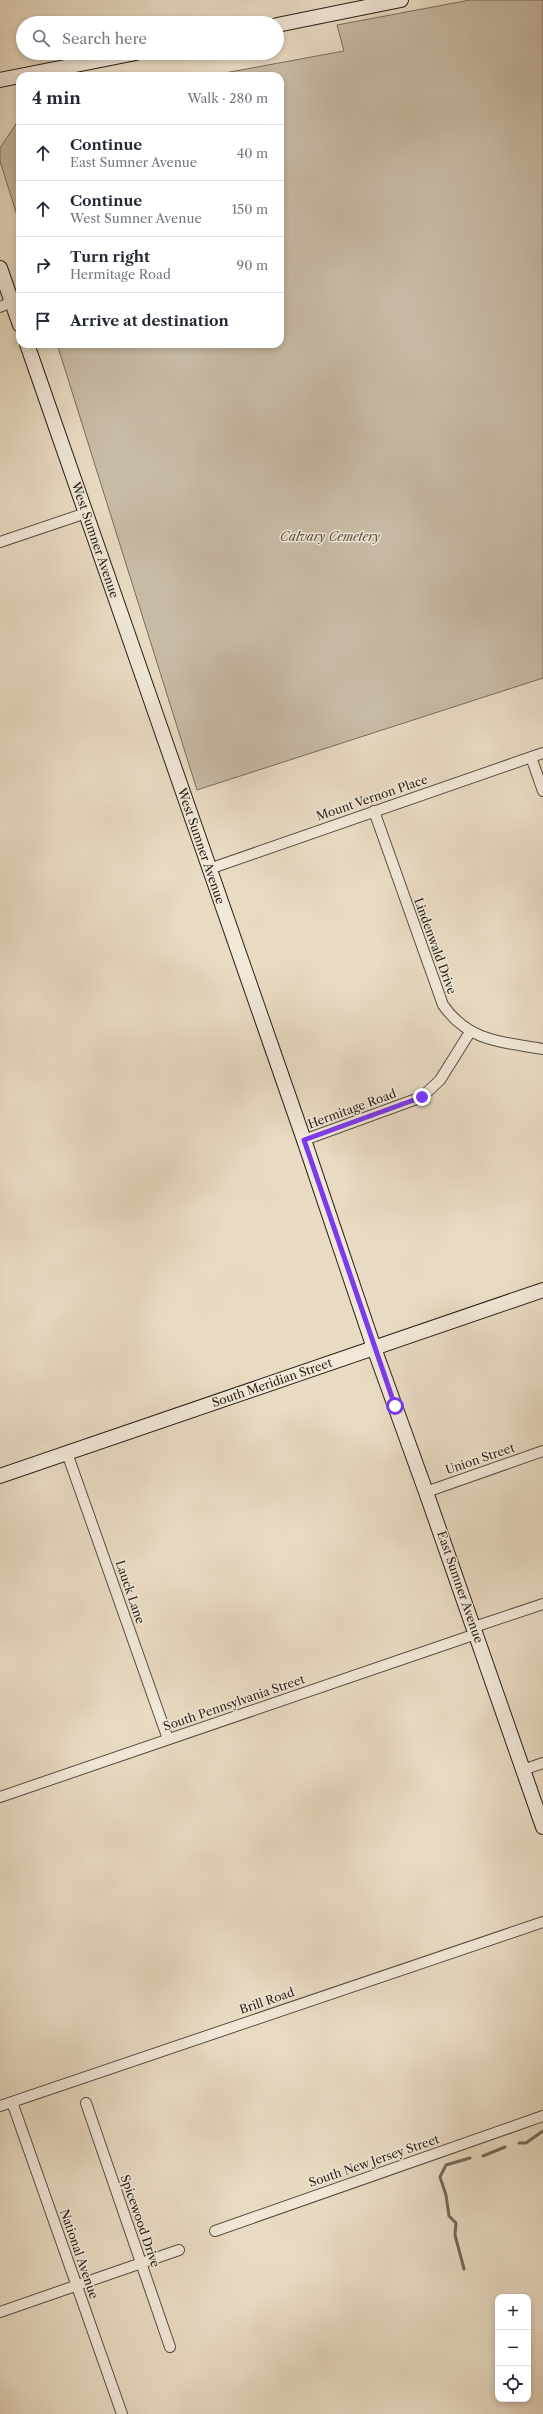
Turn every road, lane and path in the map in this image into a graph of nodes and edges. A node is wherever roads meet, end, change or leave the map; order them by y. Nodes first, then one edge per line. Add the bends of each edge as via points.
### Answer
1 (401, 0) edge
2 (284, 24) edge
3 (101, 60) edge
4 (40, 72) edge
5 (16, 77) edge
6 (0, 80) edge
7 (0, 268) edge
8 (6, 305) edge
9 (16, 319) edge
10 (28, 348) edge
11 (86, 513) junction
12 (0, 542) edge
13 (543, 753) edge
14 (531, 757) junction
15 (543, 791) edge
16 (374, 811) junction
17 (209, 869) junction
18 (470, 1032) junction
19 (543, 1049) edge
20 (304, 1140) junction
21 (543, 1290) edge
22 (374, 1348) junction
23 (543, 1451) edge
24 (67, 1453) junction
25 (0, 1476) edge
26 (426, 1492) junction
27 (543, 1604) edge
28 (475, 1631) junction
29 (168, 1739) junction
30 (543, 1763) edge
31 (523, 1770) junction
32 (0, 1797) edge
33 (543, 1827) edge
34 (543, 1922) edge
35 (12, 2102) junction
36 (86, 2103) dead end
37 (0, 2106) edge
38 (543, 2116) edge
39 (214, 2231) dead end
40 (180, 2250) dead end
41 (141, 2262) junction
42 (76, 2285) junction
43 (0, 2312) edge
44 (170, 2347) dead end
45 (122, 2414) edge

1 - 2 street
3 - 4 street
5 - 6 street
7 - 8 street
8 - 9 street
10 - 11 street, West Sumner Avenue
11 - 12 street
11 - 17 street, West Sumner Avenue
13 - 14 street, Mount Vernon Place
14 - 15 street
14 - 16 street, Mount Vernon Place
16 - 17 street, Mount Vernon Place
16 - 18 street, Lindenwald Drive via 439,997 448,1013
17 - 20 street, West Sumner Avenue
18 - 19 street, Lindenwald Drive via 494,1041
18 - 20 street, Hermitage Road via 440,1080 422,1097
20 - 22 street, West Sumner Avenue
21 - 22 street, South Meridian Street
22 - 24 street, South Meridian Street
22 - 26 street, East Sumner Avenue
23 - 26 street, Union Street
24 - 25 street, South Meridian Street
24 - 29 street, Lauck Lane
26 - 28 street, East Sumner Avenue
27 - 28 street, South Pennsylvania Street
28 - 29 street, South Pennsylvania Street
28 - 31 street, East Sumner Avenue
29 - 32 street, South Pennsylvania Street
30 - 31 street
31 - 33 street, East Sumner Avenue
34 - 35 street, Brill Road
35 - 37 street, Brill Road
35 - 42 street, National Avenue
36 - 41 street, Spicewood Drive
38 - 39 street, South New Jersey Street
40 - 41 street
41 - 42 street
41 - 44 street, Spicewood Drive
42 - 43 street
42 - 45 street, National Avenue

